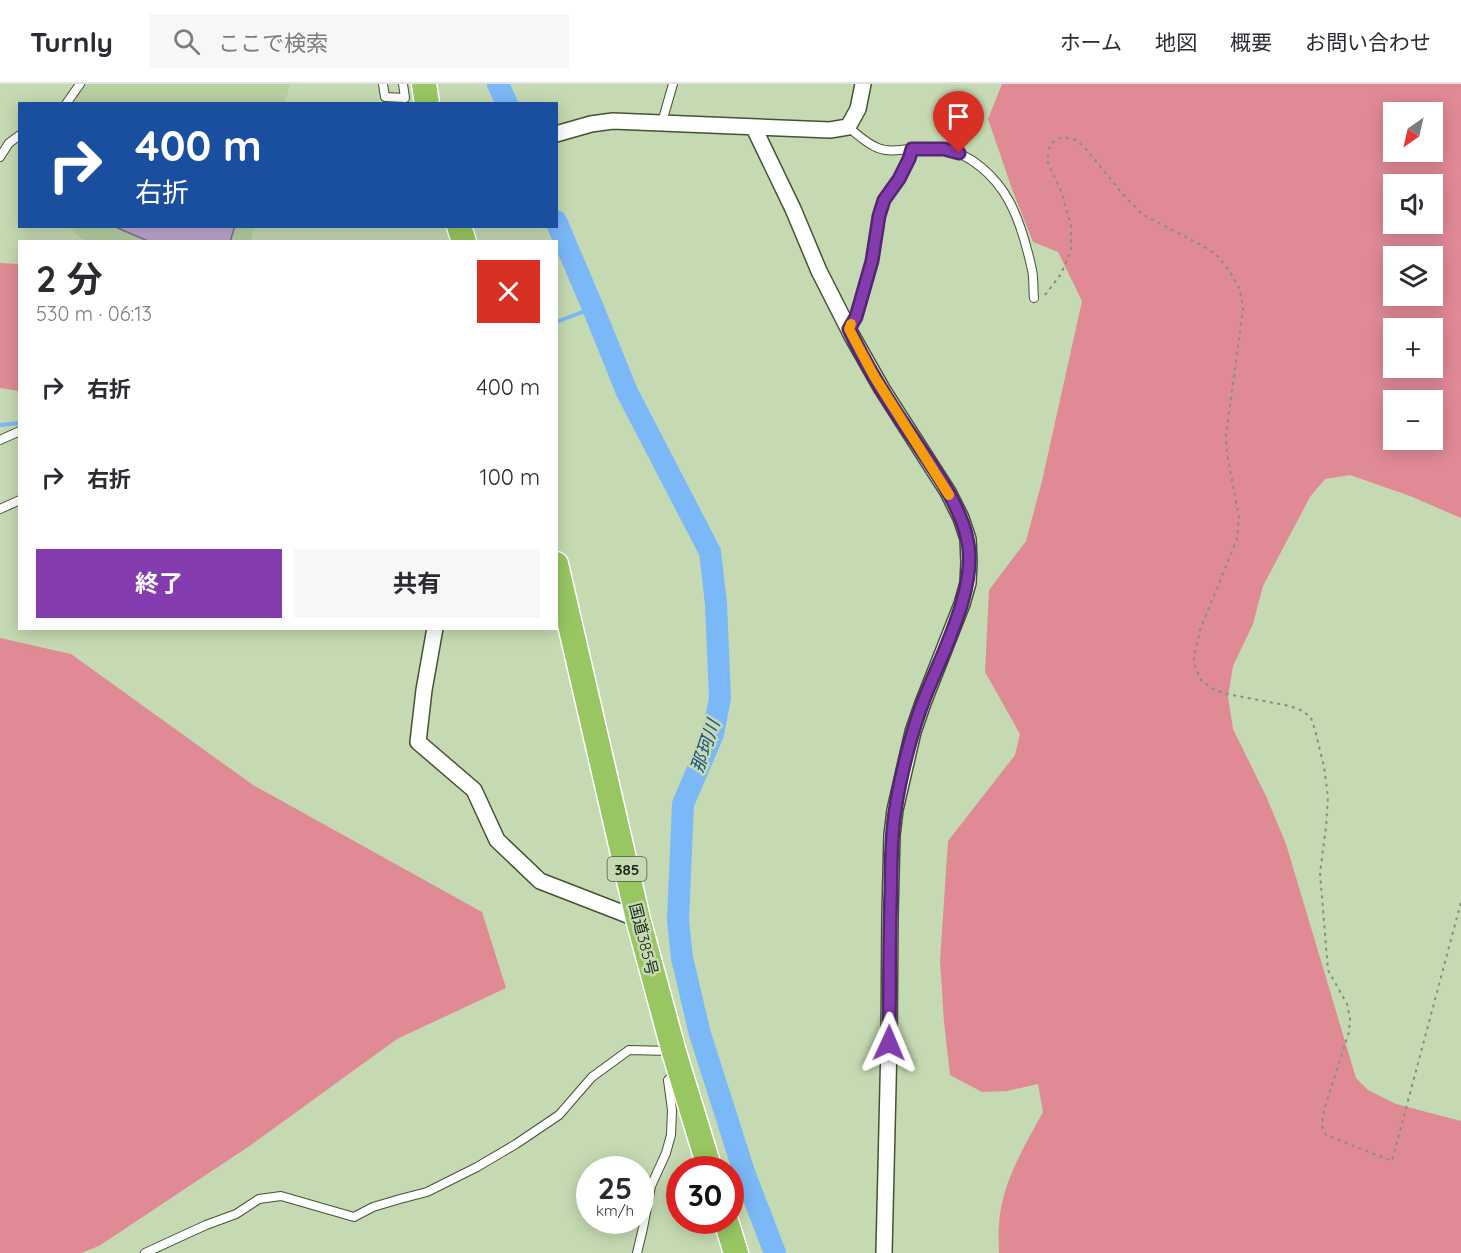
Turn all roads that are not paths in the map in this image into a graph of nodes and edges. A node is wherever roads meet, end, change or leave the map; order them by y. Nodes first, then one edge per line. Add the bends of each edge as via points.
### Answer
1 (80, 84) edge
2 (383, 84) edge
3 (403, 84) edge
4 (423, 84) edge
5 (674, 84) edge
6 (863, 84) edge
7 (67, 102) edge
8 (428, 102) edge
9 (662, 122) junction
10 (848, 127) junction
11 (754, 128) junction
12 (564, 131) edge
13 (18, 136) edge
14 (912, 149) junction
15 (0, 157) edge
16 (1034, 298) road end
17 (849, 329) junction
18 (18, 432) edge
19 (0, 440) edge
20 (18, 501) edge
21 (0, 509) edge
22 (558, 573) edge
23 (435, 630) edge
24 (638, 919) junction
25 (677, 1060) junction
26 (706, 1156) edge
27 (730, 1234) edge
28 (145, 1253) edge
29 (637, 1253) edge
30 (735, 1253) edge
31 (884, 1253) edge

1 - 7 lane
2 - 3 lane via 385,97 405,98
4 - 8 highway
5 - 9 lane
6 - 10 street via 858,109
9 - 11 street
9 - 12 street via 613,121
10 - 11 street
10 - 14 lane via 879,148
11 - 17 street
13 - 15 lane
14 - 16 lane via 959,153 996,182 1019,225 1032,272
14 - 17 lane via 899,179 884,200 872,261
17 - 31 street via 866,363 948,492 968,539 969,562 962,604 913,732 895,810
18 - 19 lane
20 - 21 lane
22 - 24 highway, 国道385号 / 385
23 - 24 street via 418,742 474,790 497,840 540,881
24 - 25 highway, 国道385号 / 385
25 - 26 highway, 国道385号 / 385
25 - 28 lane via 629,1050 592,1077 559,1115 477,1167 427,1192 373,1207 354,1217 281,1196 259,1199 236,1214
25 - 29 lane via 668,1080 671,1135 651,1186
27 - 30 highway

